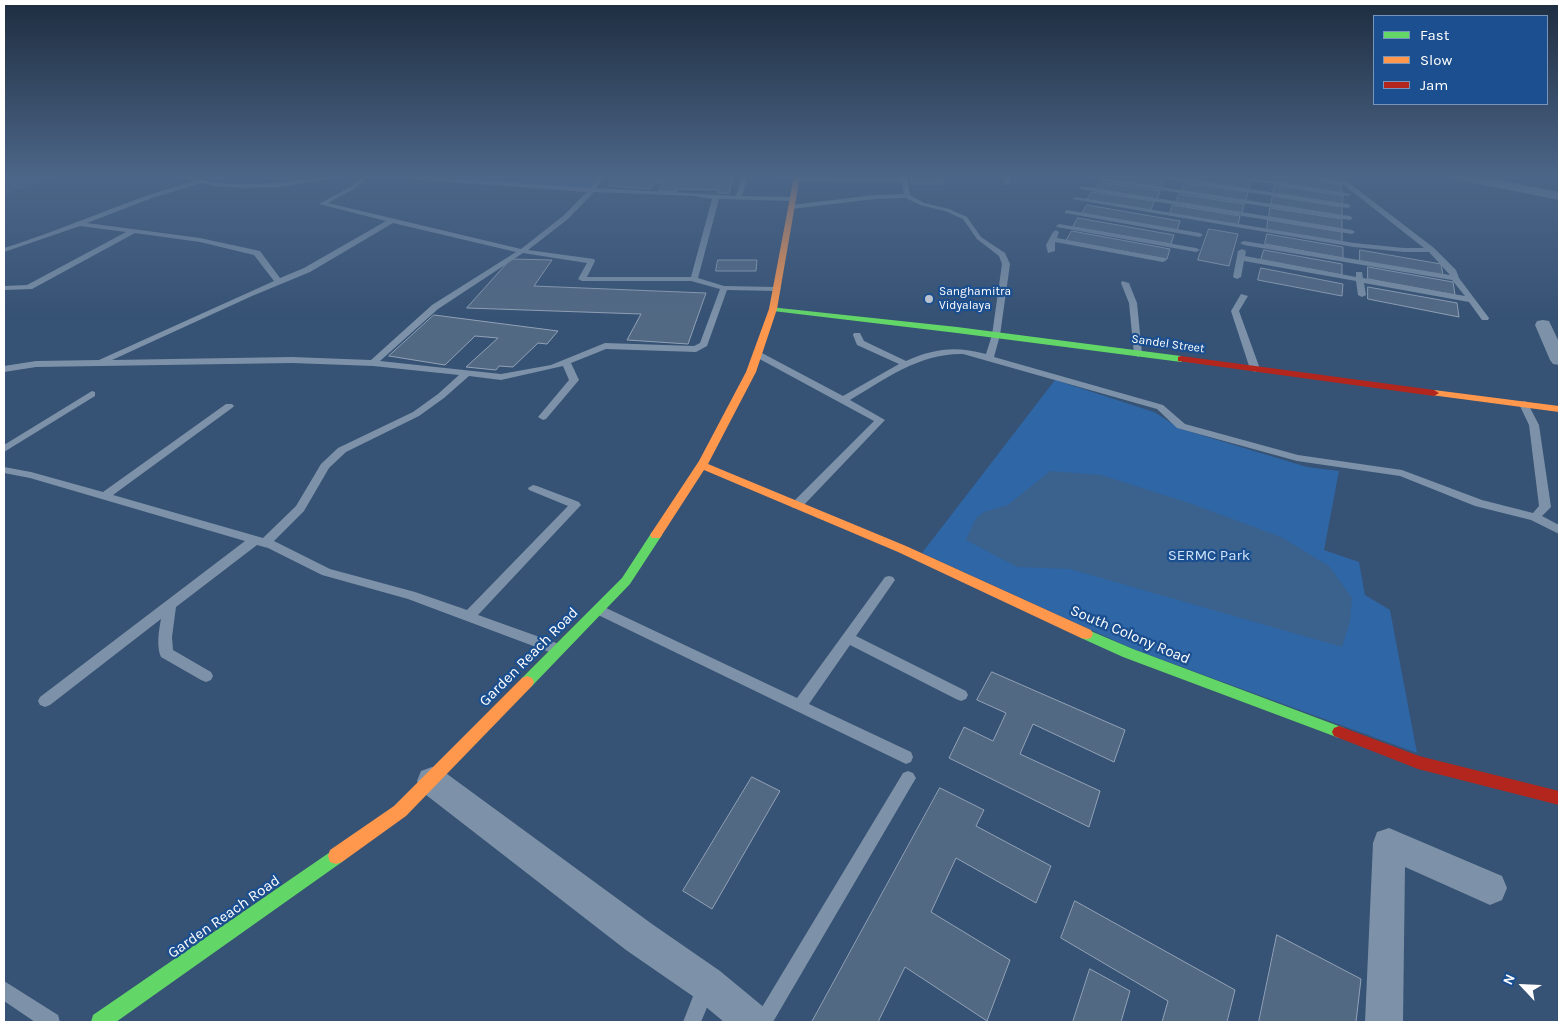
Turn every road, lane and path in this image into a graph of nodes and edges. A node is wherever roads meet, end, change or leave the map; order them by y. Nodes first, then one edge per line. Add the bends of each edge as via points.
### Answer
1 (79, 224) joint
2 (386, 224) edge
3 (404, 224) edge
4 (560, 224) edge
5 (709, 224) edge
6 (788, 224) edge
7 (968, 224) edge
8 (1136, 224) edge
9 (1204, 224) edge
10 (1222, 224) edge
11 (1248, 224) edge
12 (1300, 224) edge
13 (1351, 224) edge
14 (1398, 224) edge
15 (1059, 226) joint
16 (1247, 228) junction
17 (134, 231) junction
18 (1352, 232) junction
19 (1200, 235) junction
20 (1053, 239) junction
21 (1244, 243) junction
22 (1354, 245) junction
23 (4, 250) edge
24 (1431, 250) junction
25 (522, 251) junction
26 (1051, 251) dead end
27 (1241, 258) junction
28 (1163, 260) dead end
29 (1357, 262) junction
30 (1237, 277) dead end
31 (1455, 278) junction
32 (694, 280) junction
33 (1360, 280) junction
34 (279, 282) junction
35 (1125, 283) dead end
36 (4, 288) edge
37 (724, 288) junction
38 (777, 288) junction
39 (1362, 295) dead end
40 (1244, 296) dead end
41 (1472, 300) junction
42 (773, 309) junction
43 (1485, 318) dead end
44 (1543, 325) dead end
45 (857, 335) dead end
46 (996, 335) junction
47 (757, 354) junction
48 (1138, 354) junction
49 (989, 358) junction
50 (1559, 360) edge
51 (566, 362) junction
52 (373, 363) junction
53 (98, 364) junction
54 (906, 364) junction
55 (4, 369) edge
56 (1255, 369) junction
57 (466, 374) junction
58 (92, 394) dead end
59 (842, 401) junction
60 (1524, 404) junction
61 (229, 406) dead end
62 (1559, 409) edge
63 (543, 417) dead end
64 (4, 449) edge
65 (702, 465) junction
66 (4, 470) edge
67 (533, 488) dead end
68 (105, 496) junction
69 (797, 505) junction
70 (1535, 517) junction
71 (1559, 530) edge
72 (260, 541) junction
73 (889, 580) dead end
74 (170, 605) junction
75 (598, 610) junction
76 (469, 616) junction
77 (847, 638) junction
78 (558, 650) junction
79 (206, 676) dead end
80 (962, 695) dead end
81 (45, 700) dead end
82 (799, 706) junction
83 (906, 757) dead end
84 (908, 778) dead end
85 (432, 780) junction
86 (1559, 798) edge
87 (1490, 888) dead end
88 (707, 984) junction
89 (4, 990) edge
90 (51, 1022) edge
91 (100, 1022) edge
92 (692, 1022) edge
93 (753, 1022) edge
94 (762, 1022) edge
95 (1384, 1022) edge

1 - 17 lane
1 - 23 lane
2 - 34 lane via 307,270
3 - 25 lane
4 - 25 lane
5 - 32 lane
6 - 38 street, Garden Reach Road
7 - 46 lane via 979,238 1002,255 1006,264
8 - 19 lane
9 - 19 lane
10 - 16 lane
11 - 16 lane
12 - 18 lane
13 - 18 lane
14 - 24 lane
15 - 19 lane via 1195,253
15 - 20 lane
16 - 21 lane
16 - 22 lane
17 - 34 lane via 200,240 257,253
17 - 36 lane via 29,287
18 - 22 lane
20 - 26 lane
20 - 28 lane
21 - 27 lane
21 - 29 lane
22 - 24 lane
22 - 29 lane
24 - 31 lane
25 - 32 lane via 591,261 582,279
25 - 52 lane via 435,307
27 - 30 lane
27 - 33 lane
29 - 31 lane
29 - 33 lane
31 - 41 lane
32 - 37 lane
33 - 39 lane
33 - 41 lane
34 - 53 lane
35 - 48 lane via 1133,303
37 - 38 lane
37 - 51 lane via 704,344 696,349 605,346
38 - 42 street, Garden Reach Road
40 - 56 lane via 1235,311
41 - 43 lane
42 - 46 street, Sandel Street
42 - 47 street, Garden Reach Road
44 - 50 street
45 - 54 lane via 860,343
46 - 48 street, Sandel Street
46 - 49 lane
47 - 59 lane
47 - 65 street, Garden Reach Road
48 - 56 street, Sandel Street
49 - 54 lane via 962,351 942,353
49 - 70 lane via 1160,407 1181,426 1206,434 1297,458 1402,472 1479,503
51 - 57 lane via 501,377
51 - 63 lane via 574,380
52 - 53 lane via 292,360
52 - 57 lane
53 - 55 lane via 36,364
54 - 59 lane
56 - 60 street, Sandel Street
57 - 72 lane via 416,414 342,450 326,466 300,508
58 - 64 lane
59 - 69 lane via 880,420
60 - 62 street, Sandel Street
60 - 70 lane via 1534,424 1545,507
61 - 68 lane
65 - 69 street, South Colony Road
65 - 75 street, Garden Reach Road via 626,581
66 - 68 lane
67 - 76 lane via 575,505
68 - 72 lane
69 - 86 street, South Colony Road via 902,549 1128,653 1418,762
70 - 71 lane
72 - 74 lane
72 - 76 lane via 326,572 411,595
73 - 77 lane
74 - 79 lane via 166,653
74 - 81 lane
75 - 78 street, Garden Reach Road
75 - 82 lane
76 - 78 lane
77 - 80 lane
77 - 82 lane
78 - 85 street, Garden Reach Road
82 - 83 lane
84 - 94 lane
85 - 88 street via 639,937
85 - 91 street, Garden Reach Road via 400,811
87 - 95 street via 1389,844
88 - 92 lane
88 - 93 street
89 - 90 lane

